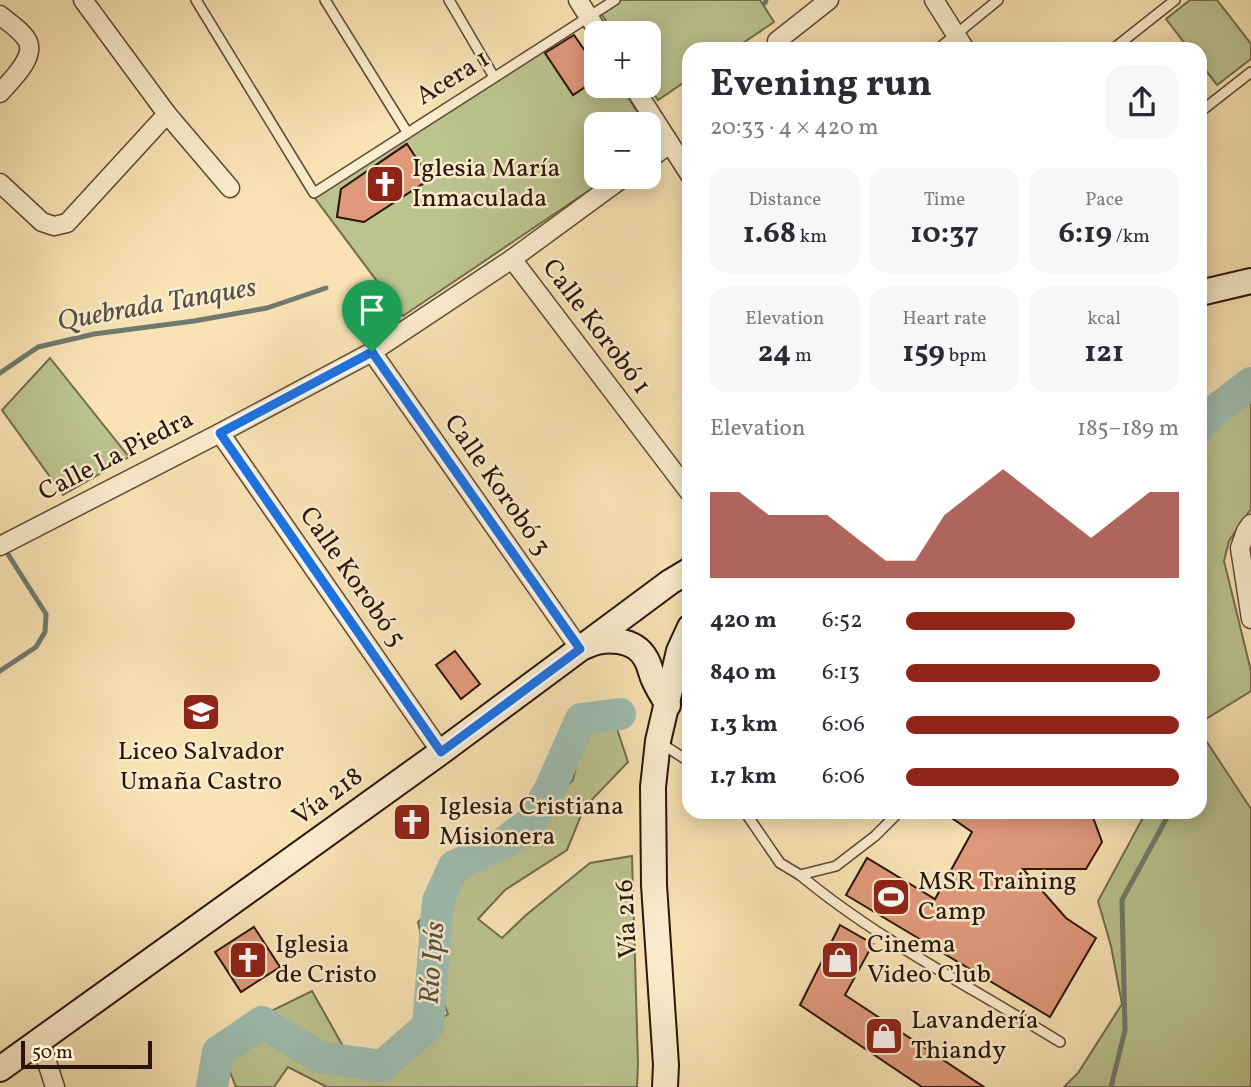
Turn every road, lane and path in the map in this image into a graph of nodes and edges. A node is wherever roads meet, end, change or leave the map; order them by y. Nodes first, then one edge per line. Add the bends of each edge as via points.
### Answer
1 (83, 0) edge
2 (197, 0) edge
3 (325, 0) edge
4 (449, 0) edge
5 (578, 0) edge
6 (615, 0) edge
7 (829, 0) edge
8 (934, 0) edge
9 (998, 0) edge
10 (1175, 0) edge
11 (0, 15) edge
12 (589, 17) junction
13 (592, 21) edge
14 (777, 41) dead end
15 (961, 42) edge
16 (1122, 42) edge
17 (1251, 72) edge
18 (494, 76) junction
19 (0, 93) edge
20 (641, 98) edge
21 (1207, 107) edge
22 (167, 114) junction
23 (407, 132) junction
24 (670, 144) junction
25 (661, 150) edge
26 (682, 163) edge
27 (0, 183) edge
28 (230, 188) dead end
29 (608, 189) edge
30 (512, 259) junction
31 (1251, 281) edge
32 (1207, 291) edge
33 (372, 352) junction
34 (220, 433) junction
35 (682, 482) edge
36 (1251, 524) edge
37 (0, 546) edge
38 (682, 575) edge
39 (1251, 619) edge
40 (682, 644) edge
41 (580, 649) junction
42 (668, 705) junction
43 (659, 741) junction
44 (441, 752) junction
45 (682, 757) edge
46 (750, 819) edge
47 (891, 819) edge
48 (800, 875) junction
49 (40, 1041) junction
50 (1060, 1042) dead end
51 (0, 1069) edge
52 (55, 1087) edge
53 (665, 1087) edge

1 - 22 street
2 - 23 lane, Acera 1 via 314,193
3 - 23 lane
4 - 18 lane
5 - 12 street
6 - 12 lane, Acera 1
7 - 14 street
8 - 15 street
9 - 15 lane
10 - 16 lane
11 - 19 street via 20,32 30,50 26,63
12 - 13 street
12 - 18 lane, Acera 1
17 - 21 lane
18 - 23 lane, Acera 1
20 - 24 street
22 - 27 street via 67,223 54,226 42,222
22 - 28 street
24 - 25 street
24 - 26 street
29 - 30 street, Calle La Piedra
30 - 33 street, Calle La Piedra
30 - 35 street, Calle Korobó 1
31 - 32 main road
33 - 34 street, Calle La Piedra
33 - 41 street, Calle Korobó 3
34 - 37 street, Calle La Piedra
34 - 44 street, Calle Korobó 5
36 - 39 street via 1240,548
38 - 41 main road, Vía 218
40 - 42 main road, Vía 216
41 - 42 main road via 604,640 638,649
41 - 44 main road, Vía 218
42 - 43 main road, Vía 216
43 - 45 lane
43 - 53 main road, Vía 216 via 653,787 654,886
44 - 49 main road, Vía 218
46 - 48 lane via 780,863
47 - 48 lane via 836,866
48 - 50 lane via 892,941
49 - 51 main road, Vía 218
49 - 52 street

